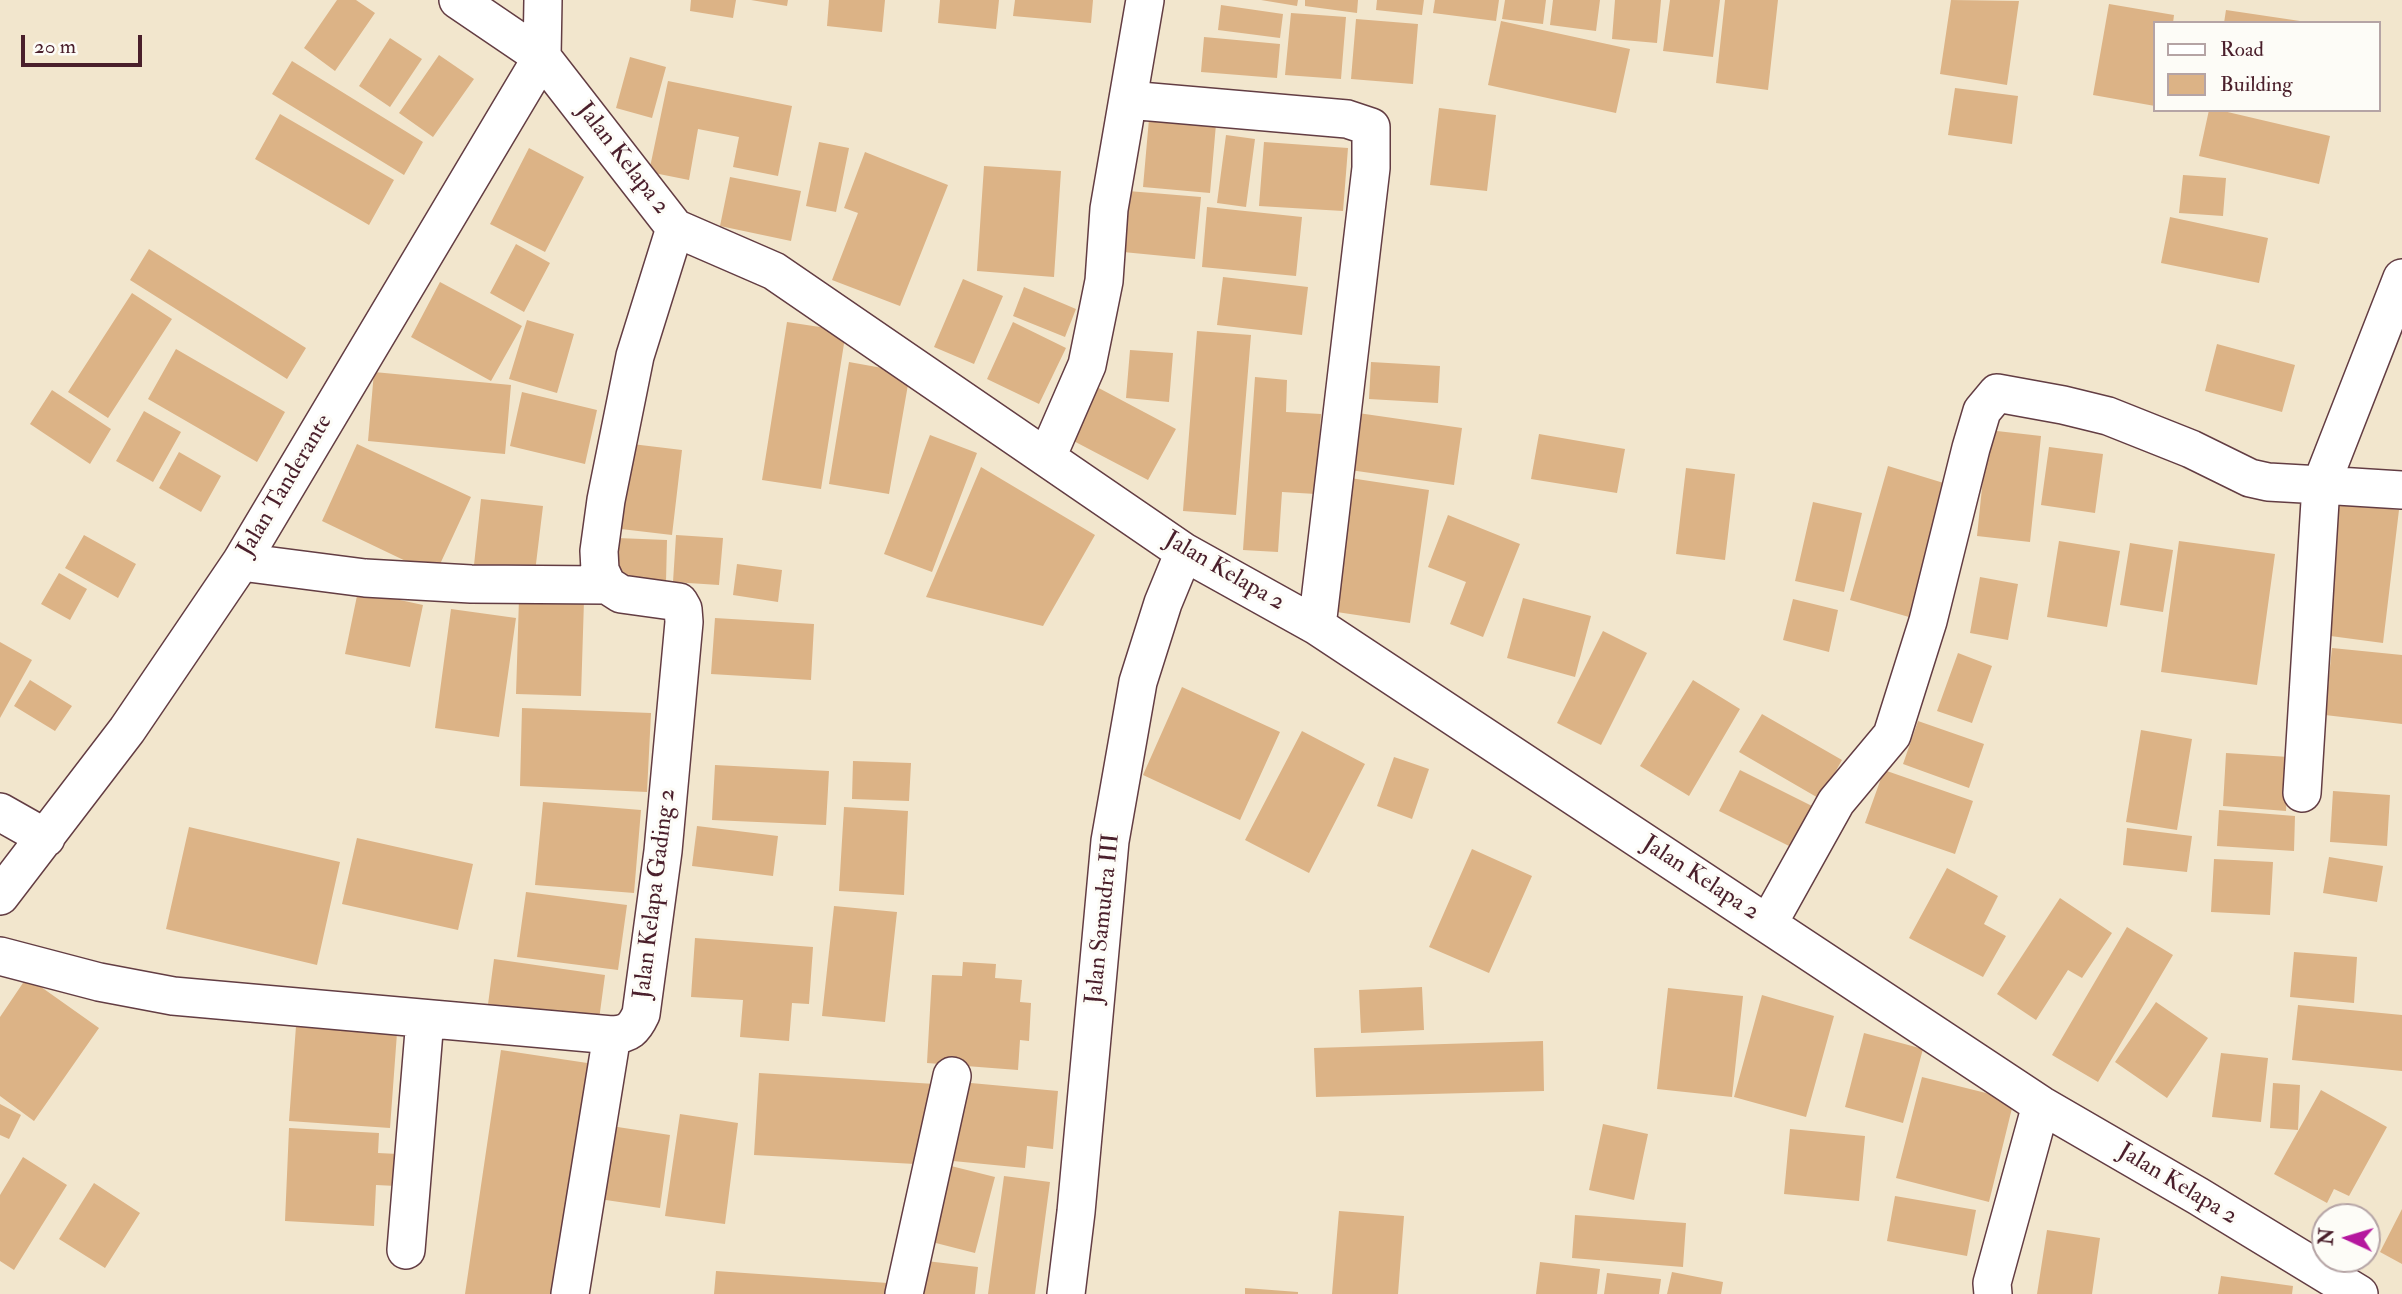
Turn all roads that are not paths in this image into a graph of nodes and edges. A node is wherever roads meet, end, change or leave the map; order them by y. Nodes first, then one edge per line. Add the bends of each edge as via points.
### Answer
1 (458, 0) edge
2 (544, 0) edge
3 (1145, 0) edge
4 (542, 57) junction
5 (1128, 100) junction
6 (675, 228) junction
7 (2402, 278) edge
8 (1046, 457) junction
9 (2321, 485) junction
10 (2402, 490) edge
11 (1184, 552) junction
12 (241, 562) junction
13 (607, 584) junction
14 (1317, 626) junction
15 (2302, 793) dead end
16 (0, 812) edge
17 (46, 838) junction
18 (0, 896) edge
19 (1769, 924) junction
20 (0, 956) edge
21 (425, 1019) junction
22 (612, 1035) junction
23 (952, 1076) dead end
24 (2041, 1105) junction
25 (406, 1250) dead end
26 (570, 1294) edge
27 (904, 1294) edge
28 (1066, 1294) edge
29 (1993, 1294) edge
30 (2359, 1294) edge

1 - 4 street, Jalan Kelapa 2
2 - 4 street
3 - 5 street
4 - 6 street, Jalan Kelapa 2
4 - 12 street, Jalan Tanderante
5 - 8 street via 1109,209 1104,281 1087,365
5 - 14 street via 1347,119 1371,127 1371,168
6 - 8 street, Jalan Kelapa 2 via 774,271
6 - 13 street via 635,356 606,500 599,551 600,570
7 - 9 street
8 - 11 street, Jalan Kelapa 2
9 - 10 street
9 - 15 street
9 - 19 street via 2250,478 2108,416 1997,393 1982,411 1970,448 1928,621 1892,735 1836,802
11 - 14 street, Jalan Kelapa 2
11 - 28 street, Jalan Samudra III via 1138,682 1110,841
12 - 13 street via 365,578
12 - 17 street, Jalan Tanderante via 127,730
13 - 22 street, Jalan Kelapa Gading 2 via 621,594 679,602 684,622 663,851 641,1014 635,1028
14 - 19 street, Jalan Kelapa 2
16 - 17 street
17 - 18 street, Jalan Tanderante
19 - 24 street, Jalan Kelapa 2
20 - 21 street via 173,996
21 - 22 street
21 - 25 street
22 - 26 street
23 - 27 street
24 - 29 street via 1992,1283
24 - 30 street, Jalan Kelapa 2

